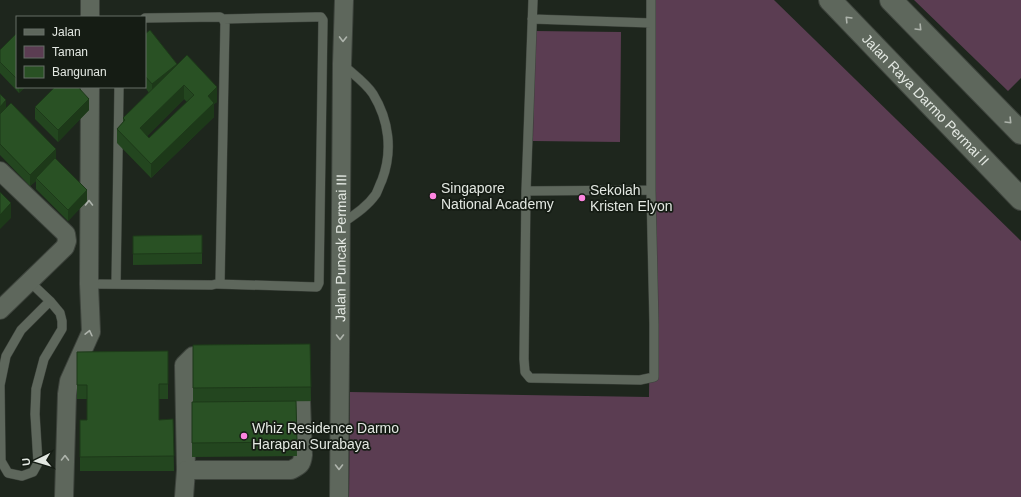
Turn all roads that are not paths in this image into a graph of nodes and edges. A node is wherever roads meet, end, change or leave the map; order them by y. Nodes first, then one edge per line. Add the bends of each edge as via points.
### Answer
1 (90, 0) edge
2 (344, 0) edge
3 (533, 0) edge
4 (651, 0) edge
5 (830, 0) edge
6 (891, 0) edge
7 (90, 16) edge
8 (146, 18) edge
9 (223, 19) junction
10 (532, 20) junction
11 (652, 22) junction
12 (342, 64) junction
13 (90, 88) edge
14 (119, 88) edge
15 (1021, 133) edge
16 (0, 171) edge
17 (651, 190) junction
18 (526, 191) junction
19 (1021, 199) edge
20 (341, 224) junction
21 (30, 282) junction
22 (89, 284) junction
23 (116, 284) junction
24 (217, 284) junction
25 (50, 301) junction
26 (0, 310) edge
27 (231, 355) edge
28 (301, 401) edge
29 (186, 470) junction
30 (64, 497) edge
31 (184, 497) edge
32 (339, 497) edge

1 - 7 street
2 -> 12 street, Jalan Puncak Permai III
3 - 10 lane
4 - 11 lane
19 -> 5 street, Jalan Raya Darmo Permai II
6 -> 15 street
8 - 9 lane
9 - 24 lane via 225,31 220,283
9 - 24 lane via 321,17 323,20 319,283 317,287
10 - 11 lane
10 - 18 lane
11 - 17 lane
12 - 20 street, Jalan Puncak Permai III
12 - 20 lane via 361,80 383,112 389,147 385,171 376,193 357,214
22 -> 13 street
14 - 23 lane
16 - 21 street via 66,234 65,247
17 - 18 lane
17 - 18 lane via 654,376 640,380 530,378 525,372
20 -> 32 street, Jalan Puncak Permai III
21 - 25 lane
21 - 26 street
22 - 23 lane
30 -> 22 street via 67,394 69,381 91,332
23 - 24 lane
25 - 25 lane via 22,330 6,356 0,385 1,461 8,473 22,476 33,472 38,464 36,389 44,359 62,329 60,313
27 - 29 street via 193,356 184,366
28 - 29 street via 303,455 298,467 291,470
29 - 31 street

